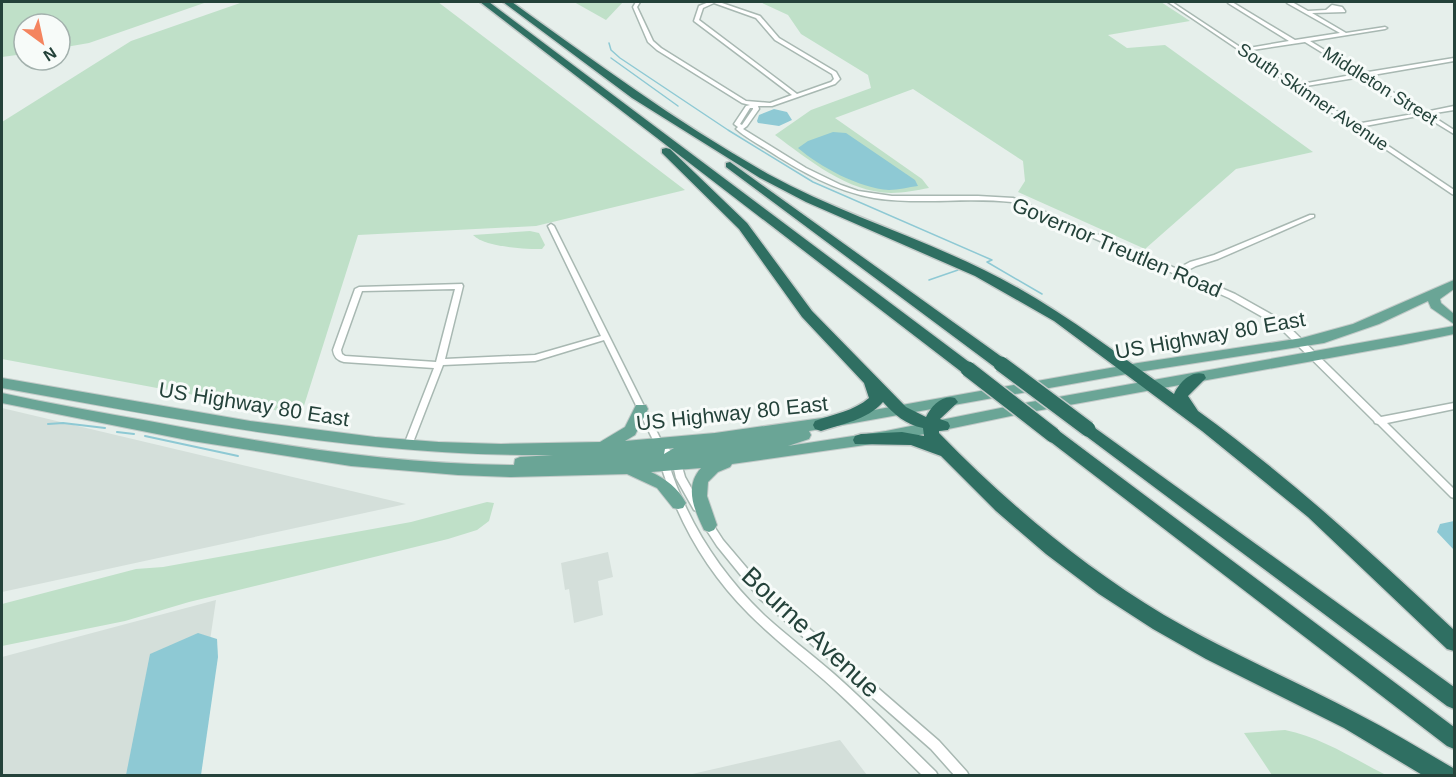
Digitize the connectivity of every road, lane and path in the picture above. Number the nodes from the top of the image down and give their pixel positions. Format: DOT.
graph roads {
  1 [pos="484,2"];
  2 [pos="507,2"];
  3 [pos="638,2"];
  4 [pos="714,2"];
  5 [pos="1170,2"];
  6 [pos="1230,2"];
  7 [pos="1289,2"];
  8 [pos="1328,10"];
  9 [pos="1307,12"];
  10 [pos="1385,28"];
  11 [pos="1345,34"];
  12 [pos="1305,40"];
  13 [pos="1294,42"];
  14 [pos="1243,50"];
  15 [pos="1455,59"];
  16 [pos="1361,75"];
  17 [pos="1296,87"];
  18 [pos="628,90"];
  19 [pos="795,95"];
  20 [pos="753,105"];
  21 [pos="1455,108"];
  22 [pos="627,110"];
  23 [pos="1425,114"];
  24 [pos="741,123"];
  25 [pos="1356,126"];
  26 [pos="1455,132"];
  27 [pos="1455,193"];
  28 [pos="1312,216"];
  29 [pos="551,226"];
  30 [pos="1178,272"];
  31 [pos="459,286"];
  32 [pos="1451,286"];
  33 [pos="1455,320"];
  34 [pos="1455,330"];
  35 [pos="606,337"];
  36 [pos="1297,342"];
  37 [pos="1313,356"];
  38 [pos="439,363"];
  39 [pos="1128,370"];
  40 [pos="1199,378"];
  41 [pos="870,380"];
  42 [pos="2,383"];
  43 [pos="1152,386"];
  44 [pos="2,398"];
  45 [pos="950,402"];
  46 [pos="1455,406"];
  47 [pos="641,409"];
  48 [pos="902,411"];
  49 [pos="861,419"];
  50 [pos="1378,421"];
  51 [pos="820,425"];
  52 [pos="934,426"];
  53 [pos="1208,427"];
  54 [pos="861,440"];
  55 [pos="659,444"];
  56 [pos="408,445"];
  57 [pos="598,448"];
  58 [pos="738,459"];
  59 [pos="954,460"];
  60 [pos="670,462"];
  61 [pos="624,468"];
  62 [pos="454,469"];
  63 [pos="1455,495"];
  64 [pos="678,503"];
  65 [pos="709,525"];
  66 [pos="1455,642"];
  67 [pos="1455,699"];
  68 [pos="1455,739"];
  69 [pos="933,776"];
  70 [pos="963,776"];
  71 [pos="1445,776"];
  1 -- 22 [label="highway"];
  2 -- 18 [label="highway"];
  3 -- 20 [label="street"];
  4 -- 19 [label="street"];
  4 -- 19 [label="street"];
  5 -- 14 [label="street, South Skinner Avenue"];
  6 -- 13 [label="street"];
  7 -- 9 [label="street"];
  8 -- 9 [label="street"];
  9 -- 11 [label="street"];
  10 -- 11 [label="street"];
  11 -- 12 [label="street"];
  12 -- 13 [label="street"];
  12 -- 16 [label="street, Middleton Street"];
  13 -- 14 [label="street"];
  14 -- 17 [label="street, South Skinner Avenue"];
  15 -- 16 [label="street"];
  16 -- 17 [label="street"];
  16 -- 23 [label="street, Middleton Street"];
  17 -- 25 [label="street, South Skinner Avenue"];
  18 -- 39 [label="highway"];
  18 -- 67 [label="highway, bridge"];
  19 -- 20 [label="street"];
  20 -- 24 [label="street"];
  20 -- 24 [label="street"];
  21 -- 23 [label="street"];
  22 -- 41 [label="highway"];
  22 -- 68 [label="highway, bridge"];
  23 -- 25 [label="street"];
  23 -- 26 [label="street, Middleton Street"];
  24 -- 30 [label="street, Governor Treutlen Road"];
  25 -- 27 [label="street, South Skinner Avenue"];
  28 -- 30 [label="street"];
  29 -- 35 [label="street"];
  30 -- 36 [label="street, Governor Treutlen Road"];
  31 -- 38 [label="street"];
  31 -- 38 [label="street"];
  32 -- 33 [label="main road"];
  32 -- 36 [label="main road, US Highway 80 East"];
  34 -- 37 [label="main road, US Highway 80 East"];
  35 -- 38 [label="street"];
  35 -- 47 [label="street"];
  36 -- 37 [label="street, Governor Treutlen Road"];
  36 -- 39 [label="main road, US Highway 80 East"];
  37 -- 40 [label="main road, US Highway 80 East"];
  37 -- 50 [label="street, Governor Treutlen Road"];
  38 -- 56 [label="street"];
  39 -- 43 [label="highway"];
  39 -- 45 [label="main road, US Highway 80 East"];
  40 -- 43 [label="main road, US Highway 80 East"];
  40 -- 53 [label="highway"];
  41 -- 48 [label="highway"];
  41 -- 51 [label="highway"];
  42 -- 56 [label="main road, US Highway 80 East"];
  43 -- 52 [label="main road, US Highway 80 East"];
  43 -- 53 [label="highway"];
  44 -- 62 [label="main road, US Highway 80 East"];
  45 -- 48 [label="main road, US Highway 80 East"];
  45 -- 52 [label="highway"];
  46 -- 50 [label="street"];
  47 -- 55 [label="street"];
  47 -- 57 [label="main road"];
  48 -- 49 [label="main road, US Highway 80 East"];
  48 -- 52 [label="highway"];
  49 -- 51 [label="main road, US Highway 80 East"];
  49 -- 60 [label="main road"];
  50 -- 63 [label="street, Governor Treutlen Road"];
  51 -- 55 [label="main road, US Highway 80 East"];
  52 -- 54 [label="main road, US Highway 80 East"];
  52 -- 59 [label="highway"];
  53 -- 66 [label="highway"];
  54 -- 58 [label="main road, US Highway 80 East"];
  54 -- 59 [label="highway"];
  55 -- 57 [label="main road, US Highway 80 East"];
  55 -- 60 [label="street"];
  55 -- 62 [label="main road"];
  56 -- 57 [label="main road, US Highway 80 East"];
  58 -- 60 [label="main road, US Highway 80 East"];
  58 -- 65 [label="main road"];
  59 -- 71 [label="highway"];
  60 -- 61 [label="main road, US Highway 80 East"];
  60 -- 64 [label="street, Bourne Avenue"];
  60 -- 65 [label="street, Bourne Avenue"];
  61 -- 62 [label="main road, US Highway 80 East"];
  61 -- 64 [label="main road"];
  64 -- 69 [label="street, Bourne Avenue"];
  65 -- 70 [label="street, Bourne Avenue"];
}
